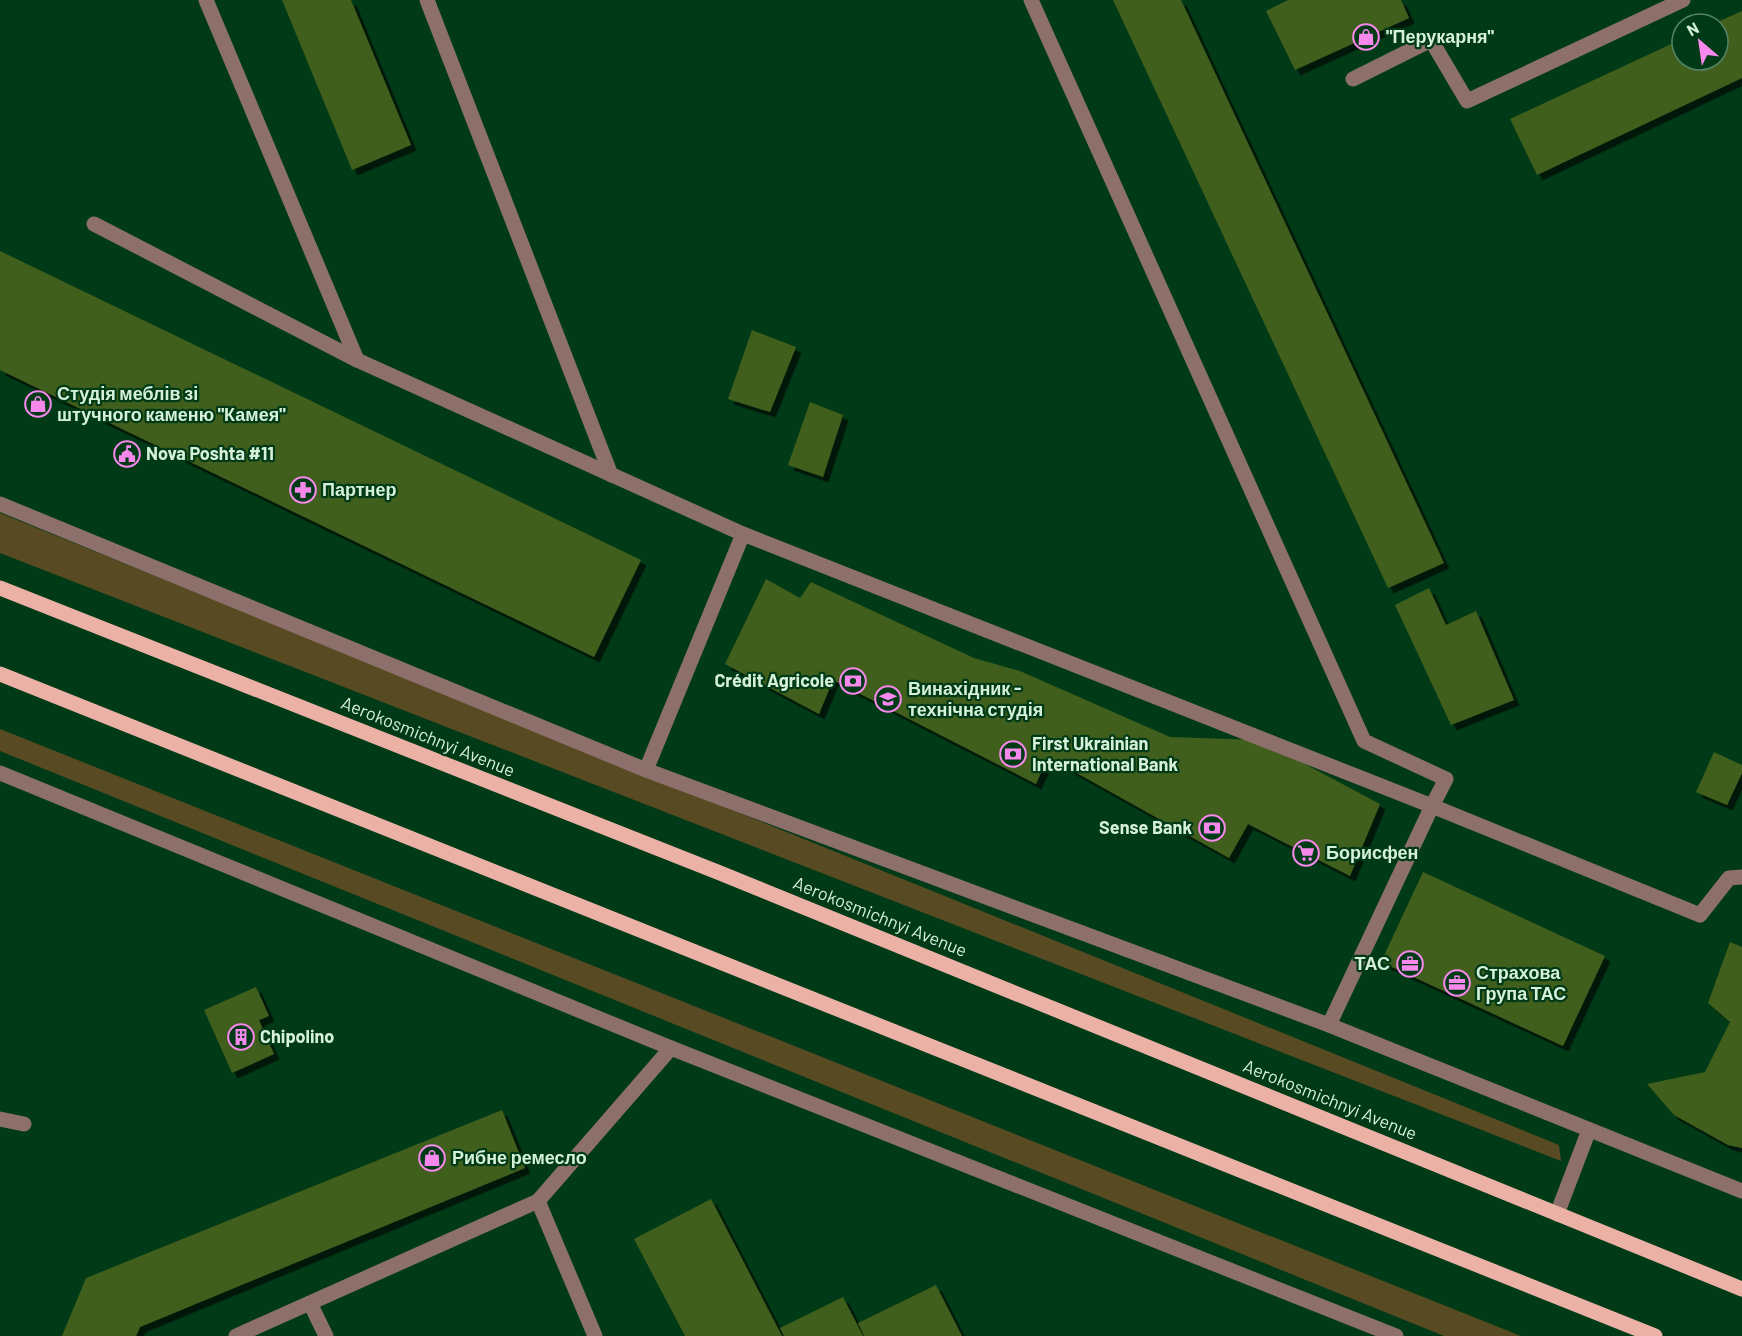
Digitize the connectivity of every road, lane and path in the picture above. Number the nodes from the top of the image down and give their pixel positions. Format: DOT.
graph roads {
  1 [pos="206,0"];
  2 [pos="427,0"];
  3 [pos="1031,0"];
  4 [pos="1683,0"];
  5 [pos="1353,79"];
  6 [pos="94,224"];
  7 [pos="357,360"];
  8 [pos="611,475"];
  9 [pos="0,504"];
  10 [pos="742,534"];
  11 [pos="0,588"];
  12 [pos="0,674"];
  13 [pos="646,770"];
  14 [pos="0,773"];
  15 [pos="1432,806"];
  16 [pos="1742,877"];
  17 [pos="1329,1025"];
  18 [pos="671,1048"];
  19 [pos="0,1119"];
  20 [pos="24,1124"];
  21 [pos="1589,1130"];
  22 [pos="1742,1191"];
  23 [pos="538,1201"];
  24 [pos="1557,1214"];
  25 [pos="1742,1288"];
  26 [pos="310,1303"];
  27 [pos="236,1336"];
  28 [pos="326,1336"];
  29 [pos="595,1336"];
  30 [pos="1396,1336"];
  31 [pos="1655,1336"];
  1 -- 7 [label="street"];
  2 -- 8 [label="street"];
  3 -- 15 [label="street"];
  4 -- 5 [label="street"];
  6 -- 7 [label="street"];
  7 -- 8 [label="street"];
  8 -- 10 [label="street"];
  9 -- 13 [label="street"];
  10 -- 13 [label="street"];
  10 -- 15 [label="street"];
  11 -- 24 [label="main road, Aerokosmichnyi Avenue"];
  12 -- 31 [label="main road"];
  13 -- 17 [label="street"];
  14 -- 18 [label="street"];
  15 -- 16 [label="street"];
  15 -- 17 [label="street"];
  17 -- 21 [label="street"];
  18 -- 23 [label="street"];
  18 -- 30 [label="street"];
  19 -- 20 [label="street"];
  21 -- 22 [label="street"];
  21 -- 24 [label="street"];
  23 -- 26 [label="street"];
  23 -- 29 [label="street"];
  24 -- 25 [label="main road, Aerokosmichnyi Avenue"];
  26 -- 27 [label="street"];
  26 -- 28 [label="street"];
}
